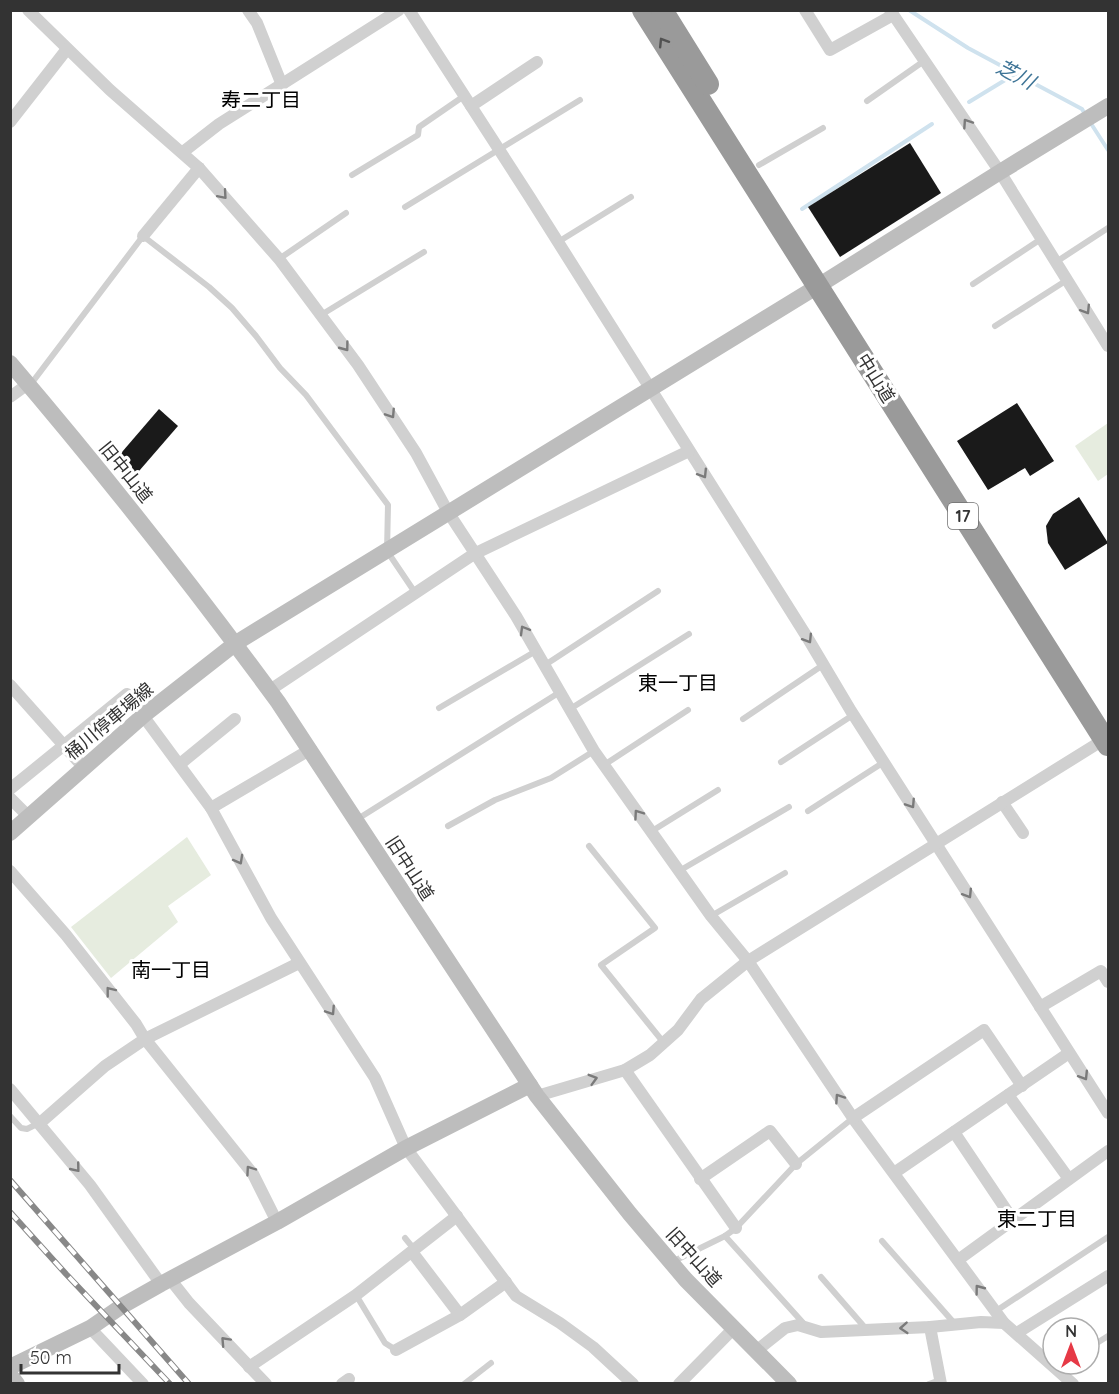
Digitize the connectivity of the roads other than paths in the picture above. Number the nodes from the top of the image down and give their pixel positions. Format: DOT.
graph roads {
  1 [pos="248,10"];
  2 [pos="399,10"];
  3 [pos="409,10"];
  4 [pos="643,10"];
  5 [pos="662,10"];
  6 [pos="805,10"];
  7 [pos="35,13"];
  8 [pos="891,13"];
  9 [pos="67,49"];
  10 [pos="924,61"];
  11 [pos="537,62"];
  12 [pos="282,85"];
  13 [pos="580,100"];
  14 [pos="467,101"];
  15 [pos="867,101"];
  16 [pos="1102,110"];
  17 [pos="10,122"];
  18 [pos="823,128"];
  19 [pos="498,149"];
  20 [pos="183,152"];
  21 [pos="759,165"];
  22 [pos="199,168"];
  23 [pos="1000,172"];
  24 [pos="352,175"];
  25 [pos="631,197"];
  26 [pos="405,207"];
  27 [pos="346,213"];
  28 [pos="1108,228"];
  29 [pos="143,236"];
  30 [pos="1041,239"];
  31 [pos="558,242"];
  32 [pos="424,252"];
  33 [pos="279,259"];
  34 [pos="1056,262"];
  35 [pos="1067,280"];
  36 [pos="825,282"];
  37 [pos="973,284"];
  38 [pos="321,315"];
  39 [pos="995,326"];
  40 [pos="1108,346"];
  41 [pos="10,363"];
  42 [pos="29,385"];
  43 [pos="650,389"];
  44 [pos="10,397"];
  45 [pos="689,451"];
  46 [pos="448,512"];
  47 [pos="387,551"];
  48 [pos="474,554"];
  49 [pos="658,591"];
  50 [pos="416,595"];
  51 [pos="689,634"];
  52 [pos="236,643"];
  53 [pos="536,651"];
  54 [pos="824,665"];
  55 [pos="544,666"];
  56 [pos="10,685"];
  57 [pos="270,690"];
  58 [pos="560,692"];
  59 [pos="439,708"];
  60 [pos="569,709"];
  61 [pos="688,710"];
  62 [pos="854,714"];
  63 [pos="144,715"];
  64 [pos="235,718"];
  65 [pos="743,719"];
  66 [pos="1107,735"];
  67 [pos="64,745"];
  68 [pos="311,749"];
  69 [pos="594,751"];
  70 [pos="781,762"];
  71 [pos="884,762"];
  72 [pos="180,764"];
  73 [pos="604,765"];
  74 [pos="84,768"];
  75 [pos="10,789"];
  76 [pos="717,790"];
  77 [pos="10,798"];
  78 [pos="1002,802"];
  79 [pos="789,807"];
  80 [pos="211,808"];
  81 [pos="808,811"];
  82 [pos="29,817"];
  83 [pos="356,821"];
  84 [pos="448,826"];
  85 [pos="651,832"];
  86 [pos="10,833"];
  87 [pos="1023,833"];
  88 [pos="937,844"];
  89 [pos="590,846"];
  90 [pos="10,871"];
  91 [pos="679,871"];
  92 [pos="785,873"];
  93 [pos="711,916"];
  94 [pos="748,962"];
  95 [pos="299,963"];
  96 [pos="1108,982"];
  97 [pos="1040,1007"];
  98 [pos="145,1039"];
  99 [pos="664,1043"];
  100 [pos="1069,1053"];
  101 [pos="625,1070"];
  102 [pos="1022,1086"];
  103 [pos="10,1089"];
  104 [pos="533,1090"];
  105 [pos="1008,1095"];
  106 [pos="1108,1113"];
  107 [pos="10,1116"];
  108 [pos="853,1118"];
  109 [pos="40,1123"];
  110 [pos="954,1132"];
  111 [pos="406,1148"];
  112 [pos="1108,1150"];
  113 [pos="796,1164"];
  114 [pos="894,1173"];
  115 [pos="700,1179"];
  116 [pos="1069,1179"];
  117 [pos="457,1216"];
  118 [pos="1012,1221"];
  119 [pos="277,1222"];
  120 [pos="736,1228"];
  121 [pos="725,1236"];
  122 [pos="1108,1237"];
  123 [pos="405,1238"];
  124 [pos="882,1241"];
  125 [pos="413,1251"];
  126 [pos="958,1260"];
  127 [pos="672,1262"];
  128 [pos="1108,1276"];
  129 [pos="821,1277"];
  130 [pos="166,1282"];
  131 [pos="506,1282"];
  132 [pos="356,1295"];
  133 [pos="996,1311"];
  134 [pos="460,1315"];
  135 [pos="1004,1323"];
  136 [pos="955,1324"];
  137 [pos="930,1327"];
  138 [pos="90,1328"];
  139 [pos="734,1328"];
  140 [pos="808,1328"];
  141 [pos="867,1331"];
  142 [pos="1017,1333"];
  143 [pos="396,1350"];
  144 [pos="756,1351"];
  145 [pos="1041,1351"];
  146 [pos="491,1363"];
  147 [pos="10,1367"];
  148 [pos="249,1367"];
  149 [pos="10,1375"];
  150 [pos="936,1382"];
  151 [pos="17,1383"];
  152 [pos="143,1383"];
  153 [pos="266,1383"];
  154 [pos="464,1383"];
  155 [pos="630,1383"];
  156 [pos="679,1383"];
  157 [pos="789,1383"];
  1 -- 12 [label="street"];
  2 -- 12 [label="street"];
  3 -- 14 [label="street"];
  36 -- 4 [label="highway, 中山道 / 17, one-way"];
  5 -- 21 [label="highway, 中山道 / 17"];
  6 -- 8 [label="street"];
  7 -- 9 [label="street"];
  8 -- 10 [label="street"];
  9 -- 17 [label="street"];
  9 -- 20 [label="street"];
  10 -- 15 [label="lane"];
  23 -- 10 [label="street, one-way"];
  11 -- 14 [label="street"];
  12 -- 20 [label="street"];
  13 -- 19 [label="lane"];
  14 -- 19 [label="street"];
  14 -- 24 [label="lane"];
  16 -- 23 [label="street, 桶川停車場線"];
  18 -- 21 [label="lane"];
  19 -- 26 [label="lane"];
  19 -- 31 [label="street"];
  20 -- 22 [label="street"];
  21 -- 36 [label="highway, 中山道 / 17"];
  22 -- 29 [label="street"];
  22 -- 33 [label="street, one-way"];
  23 -- 30 [label="street"];
  23 -- 36 [label="street, 桶川停車場線"];
  25 -- 31 [label="lane"];
  27 -- 33 [label="lane"];
  28 -- 34 [label="lane"];
  29 -- 42 [label="lane"];
  29 -- 47 [label="lane"];
  30 -- 34 [label="street"];
  30 -- 37 [label="lane"];
  31 -- 43 [label="street"];
  32 -- 38 [label="lane"];
  33 -- 38 [label="street"];
  34 -- 35 [label="street"];
  35 -- 39 [label="lane"];
  35 -- 40 [label="street, one-way"];
  36 -- 43 [label="street, 桶川停車場線"];
  36 -- 66 [label="highway, 中山道 / 17"];
  38 -- 46 [label="street, one-way"];
  41 -- 42 [label="street, 旧中山道"];
  42 -- 44 [label="street"];
  42 -- 52 [label="street, 旧中山道"];
  43 -- 45 [label="street"];
  43 -- 46 [label="street, 桶川停車場線"];
  45 -- 48 [label="street"];
  45 -- 54 [label="street, one-way"];
  46 -- 47 [label="street, 桶川停車場線"];
  46 -- 48 [label="street"];
  47 -- 50 [label="lane"];
  47 -- 52 [label="street, 桶川停車場線"];
  48 -- 50 [label="street"];
  53 -- 48 [label="street, one-way"];
  49 -- 55 [label="lane"];
  50 -- 57 [label="street"];
  51 -- 60 [label="lane"];
  52 -- 57 [label="street, 旧中山道"];
  52 -- 63 [label="street, 桶川停車場線"];
  53 -- 55 [label="street"];
  53 -- 59 [label="lane"];
  54 -- 62 [label="street"];
  54 -- 65 [label="lane"];
  55 -- 58 [label="street"];
  56 -- 67 [label="street"];
  57 -- 68 [label="street, 旧中山道"];
  58 -- 60 [label="street"];
  58 -- 83 [label="lane"];
  60 -- 69 [label="street"];
  61 -- 73 [label="lane"];
  62 -- 70 [label="lane"];
  62 -- 71 [label="street"];
  63 -- 67 [label="street"];
  63 -- 72 [label="street"];
  63 -- 74 [label="street, 桶川停車場線"];
  64 -- 72 [label="street"];
  66 -- 78 [label="street"];
  67 -- 74 [label="street"];
  67 -- 75 [label="street"];
  68 -- 80 [label="street"];
  68 -- 83 [label="street, 旧中山道"];
  69 -- 73 [label="street"];
  69 -- 84 [label="lane"];
  71 -- 81 [label="lane"];
  71 -- 88 [label="street, one-way"];
  72 -- 80 [label="street"];
  85 -- 73 [label="street, one-way"];
  74 -- 82 [label="street, 桶川停車場線"];
  76 -- 85 [label="lane"];
  77 -- 82 [label="street"];
  78 -- 87 [label="street"];
  78 -- 88 [label="street"];
  79 -- 91 [label="lane"];
  80 -- 95 [label="street, one-way"];
  82 -- 86 [label="street, 桶川停車場線"];
  83 -- 104 [label="street, 旧中山道"];
  85 -- 91 [label="street"];
  88 -- 94 [label="street"];
  88 -- 97 [label="street, one-way"];
  89 -- 99 [label="lane"];
  98 -- 90 [label="street, one-way"];
  91 -- 93 [label="street"];
  92 -- 93 [label="lane"];
  93 -- 94 [label="street"];
  94 -- 99 [label="street"];
  108 -- 94 [label="street, one-way"];
  95 -- 98 [label="street"];
  95 -- 111 [label="street, one-way"];
  96 -- 97 [label="street"];
  97 -- 100 [label="street"];
  98 -- 109 [label="street"];
  119 -- 98 [label="street, one-way"];
  99 -- 101 [label="street"];
  100 -- 102 [label="street"];
  100 -- 106 [label="street, one-way"];
  104 -- 101 [label="street, one-way"];
  101 -- 115 [label="street"];
  102 -- 105 [label="street"];
  102 -- 108 [label="street"];
  103 -- 109 [label="street"];
  104 -- 111 [label="street"];
  104 -- 127 [label="street, 旧中山道"];
  105 -- 110 [label="street"];
  105 -- 116 [label="street"];
  107 -- 109 [label="lane"];
  108 -- 113 [label="lane"];
  108 -- 114 [label="street"];
  109 -- 130 [label="street, one-way"];
  110 -- 114 [label="street"];
  110 -- 118 [label="street"];
  111 -- 117 [label="street"];
  111 -- 119 [label="street"];
  112 -- 116 [label="street"];
  113 -- 115 [label="street"];
  113 -- 120 [label="lane"];
  114 -- 126 [label="street"];
  115 -- 120 [label="street"];
  116 -- 118 [label="street"];
  117 -- 125 [label="street"];
  117 -- 131 [label="street"];
  118 -- 126 [label="street"];
  119 -- 130 [label="street"];
  120 -- 121 [label="lane"];
  121 -- 127 [label="lane"];
  121 -- 140 [label="lane"];
  122 -- 133 [label="lane"];
  123 -- 125 [label="lane"];
  124 -- 136 [label="lane"];
  125 -- 132 [label="street"];
  125 -- 134 [label="street"];
  133 -- 126 [label="street, one-way"];
  127 -- 139 [label="street, 旧中山道"];
  128 -- 142 [label="street"];
  129 -- 141 [label="lane"];
  130 -- 138 [label="street"];
  148 -- 130 [label="street, one-way"];
  131 -- 134 [label="street"];
  131 -- 155 [label="street"];
  132 -- 143 [label="lane"];
  132 -- 148 [label="street"];
  133 -- 135 [label="street"];
  134 -- 143 [label="street"];
  135 -- 136 [label="street"];
  135 -- 142 [label="street"];
  136 -- 137 [label="street"];
  137 -- 141 [label="street, one-way"];
  137 -- 150 [label="street"];
  138 -- 147 [label="street"];
  138 -- 152 [label="street"];
  139 -- 144 [label="street, 旧中山道"];
  139 -- 156 [label="street"];
  140 -- 141 [label="street"];
  140 -- 144 [label="street"];
  142 -- 145 [label="street"];
  144 -- 157 [label="street, 旧中山道"];
  146 -- 154 [label="lane"];
  148 -- 153 [label="street"];
  149 -- 151 [label="street"];
}
